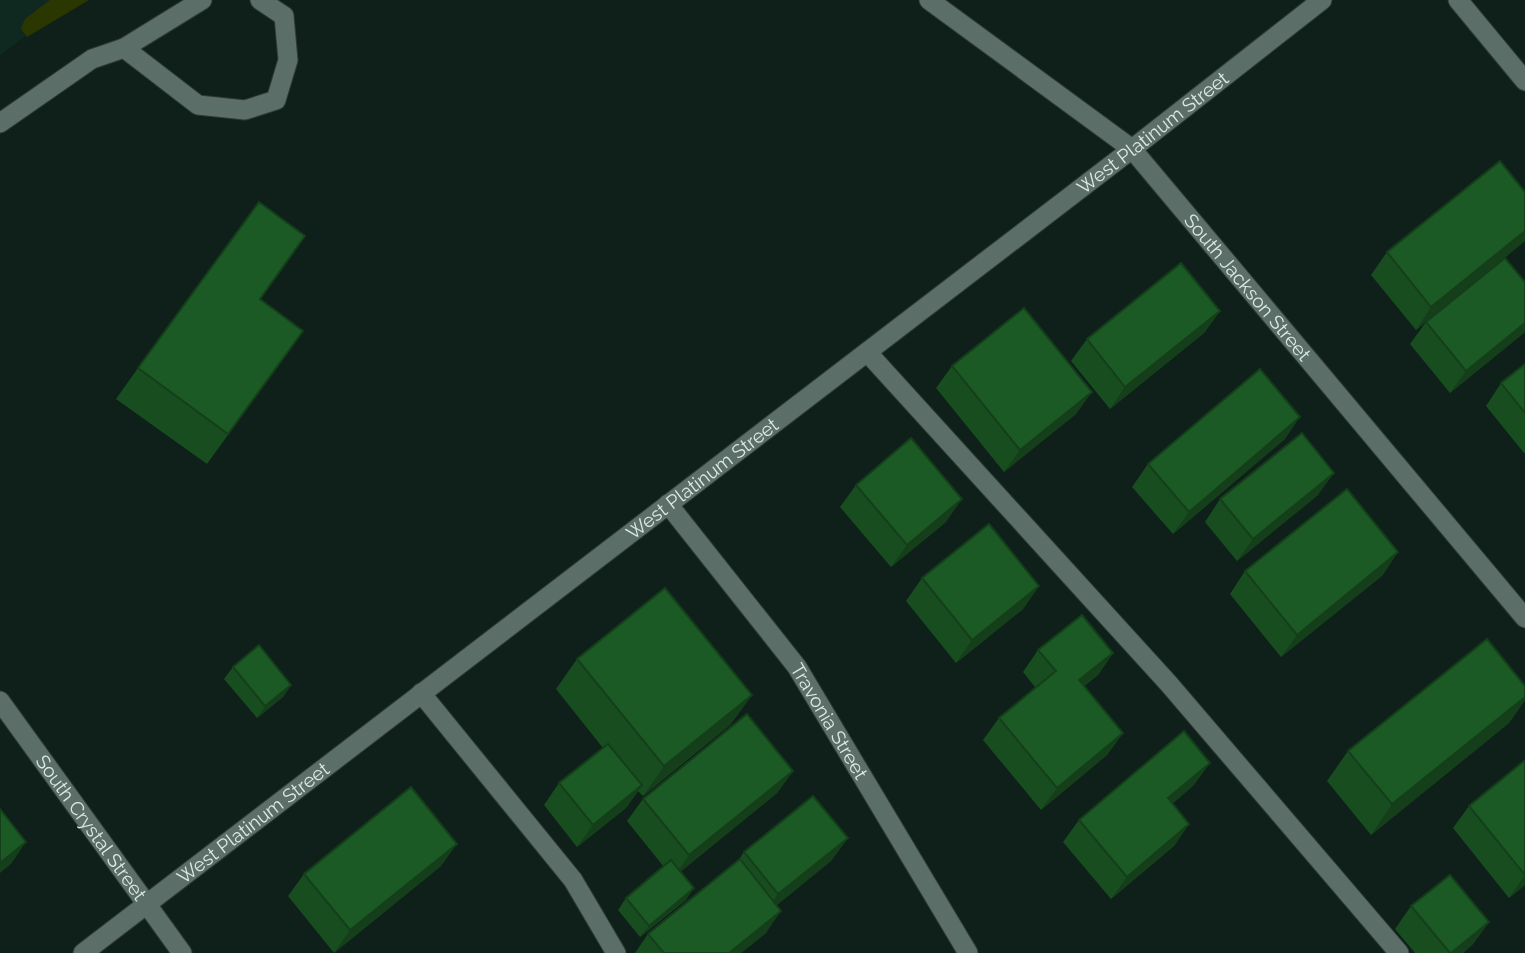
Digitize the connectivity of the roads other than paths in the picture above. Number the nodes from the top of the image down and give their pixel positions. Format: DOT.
graph roads {
  1 [pos="202,0"];
  2 [pos="260,0"];
  3 [pos="929,0"];
  4 [pos="1322,0"];
  5 [pos="1458,0"];
  6 [pos="124,48"];
  7 [pos="1525,80"];
  8 [pos="0,123"];
  9 [pos="1132,149"];
  10 [pos="867,352"];
  11 [pos="668,504"];
  12 [pos="1525,618"];
  13 [pos="421,693"];
  14 [pos="0,701"];
  15 [pos="147,905"];
  16 [pos="83,953"];
  17 [pos="182,953"];
  18 [pos="616,953"];
  19 [pos="968,953"];
  20 [pos="1399,953"];
  1 -- 6 [label="street"];
  2 -- 6 [label="street"];
  3 -- 9 [label="street, South Jackson Street"];
  4 -- 9 [label="street, West Platinum Street"];
  5 -- 7 [label="street"];
  6 -- 8 [label="street"];
  9 -- 10 [label="street, West Platinum Street"];
  9 -- 12 [label="street, South Jackson Street"];
  10 -- 11 [label="street, West Platinum Street"];
  10 -- 20 [label="street"];
  11 -- 13 [label="street, West Platinum Street"];
  11 -- 19 [label="street, Travonia Street"];
  13 -- 15 [label="street, West Platinum Street"];
  13 -- 18 [label="street"];
  14 -- 15 [label="street, South Crystal Street"];
  15 -- 16 [label="street, West Platinum Street"];
  15 -- 17 [label="street, South Crystal Street"];
}
